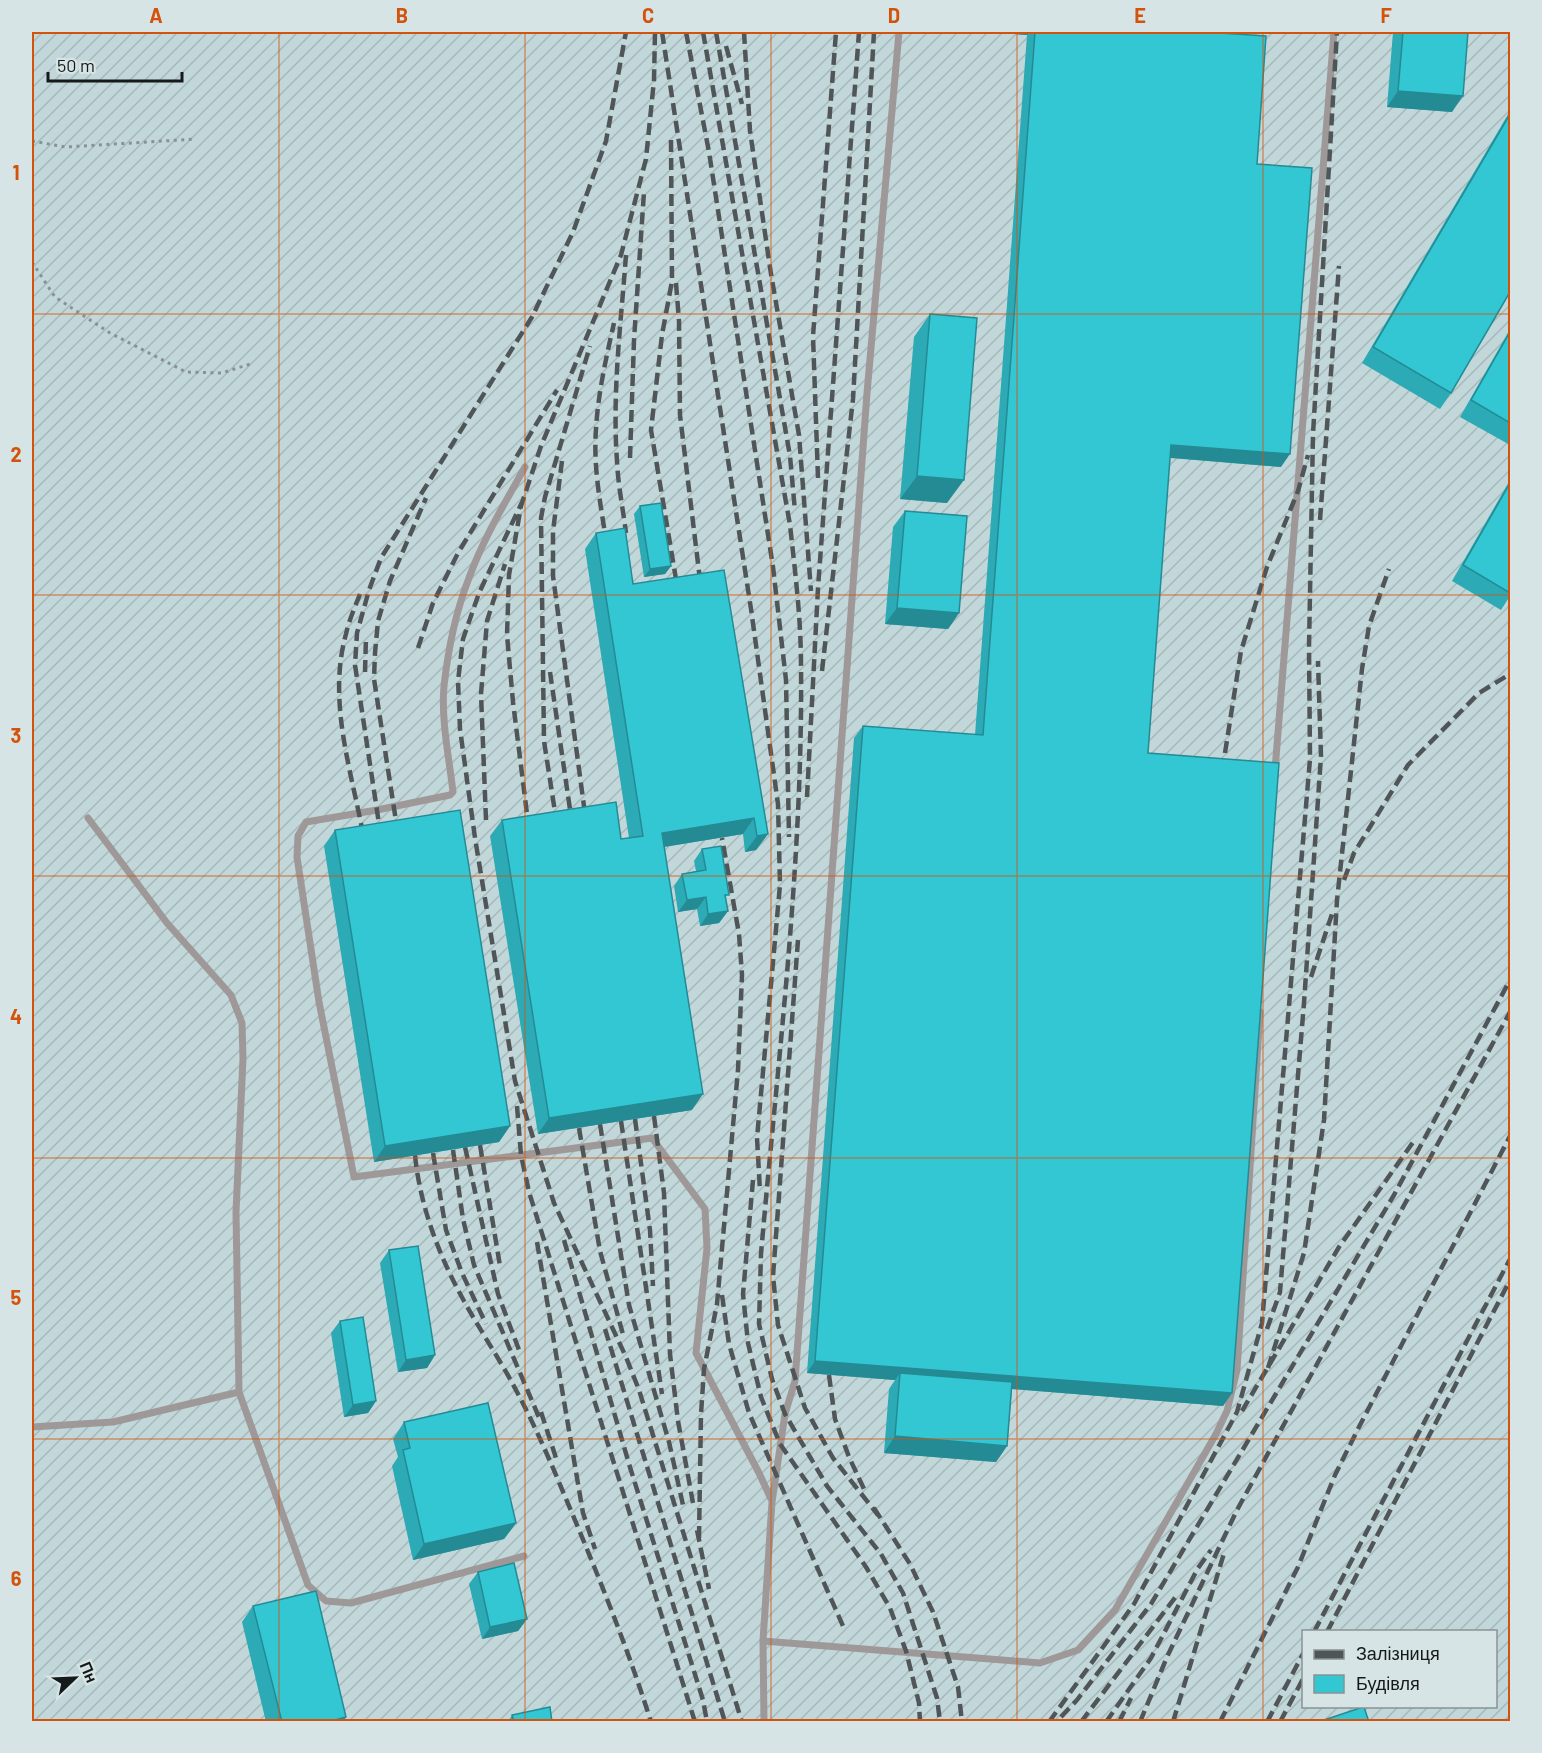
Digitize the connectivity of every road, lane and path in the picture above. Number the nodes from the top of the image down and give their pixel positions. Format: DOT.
graph roads {
  1 [pos="899,32"];
  2 [pos="1334,32"];
  3 [pos="196,139"];
  4 [pos="32,141"];
  5 [pos="32,262"];
  6 [pos="250,364"];
  7 [pos="525,467"];
  8 [pos="1275,781"];
  9 [pos="88,818"];
  10 [pos="1261,1005"];
  11 [pos="239,1392"];
  12 [pos="32,1427"];
  13 [pos="772,1502"];
  14 [pos="524,1556"];
  15 [pos="763,1641"];
  16 [pos="764,1722"];
  1 -- 13 [label="lane"];
  2 -- 8 [label="lane"];
  3 -- 4 [label="path"];
  5 -- 6 [label="path"];
  7 -- 13 [label="lane"];
  9 -- 11 [label="lane"];
  10 -- 15 [label="lane"];
  11 -- 12 [label="lane"];
  11 -- 14 [label="lane"];
  13 -- 15 [label="lane"];
  15 -- 16 [label="lane"];
}
